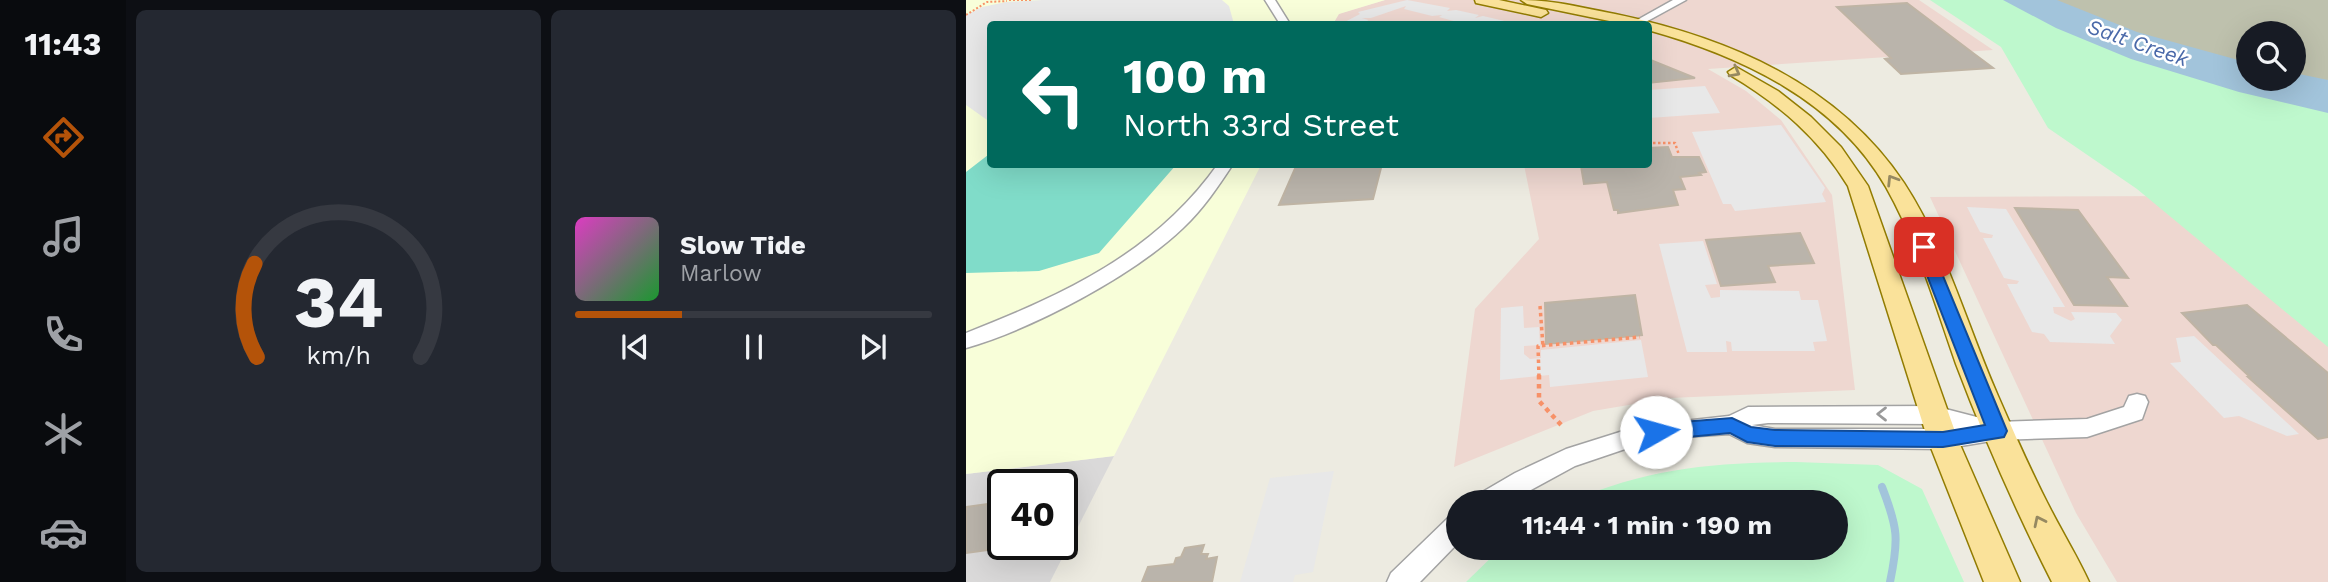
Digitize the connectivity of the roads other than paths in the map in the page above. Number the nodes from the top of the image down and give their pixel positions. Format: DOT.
graph roads {
  1 [pos="1270,0"];
  2 [pos="1481,0"];
  3 [pos="1527,0"];
  4 [pos="1681,0"];
  5 [pos="1283,21"];
  6 [pos="1579,21"];
  7 [pos="1616,21"];
  8 [pos="1651,21"];
  9 [pos="1652,29"];
  10 [pos="1652,32"];
  11 [pos="1223,168"];
  12 [pos="966,341"];
  13 [pos="2137,402"];
  14 [pos="1939,427"];
  15 [pos="1997,431"];
  16 [pos="1508,490"];
  17 [pos="1446,537"];
  18 [pos="1401,582"];
  19 [pos="2001,582"];
  20 [pos="2071,582"];
  1 -- 5 [label="street"];
  2 -- 6 [label="main road"];
  3 -- 7 [label="main road"];
  4 -- 8 [label="street"];
  15 -- 9 [label="main road, one-way"];
  10 -- 14 [label="main road, one-way"];
  11 -- 12 [label="street"];
  13 -- 15 [label="street"];
  14 -- 15 [label="street"];
  14 -- 16 [label="street"];
  14 -- 19 [label="main road"];
  20 -- 15 [label="main road, one-way"];
  17 -- 18 [label="street"];
}
